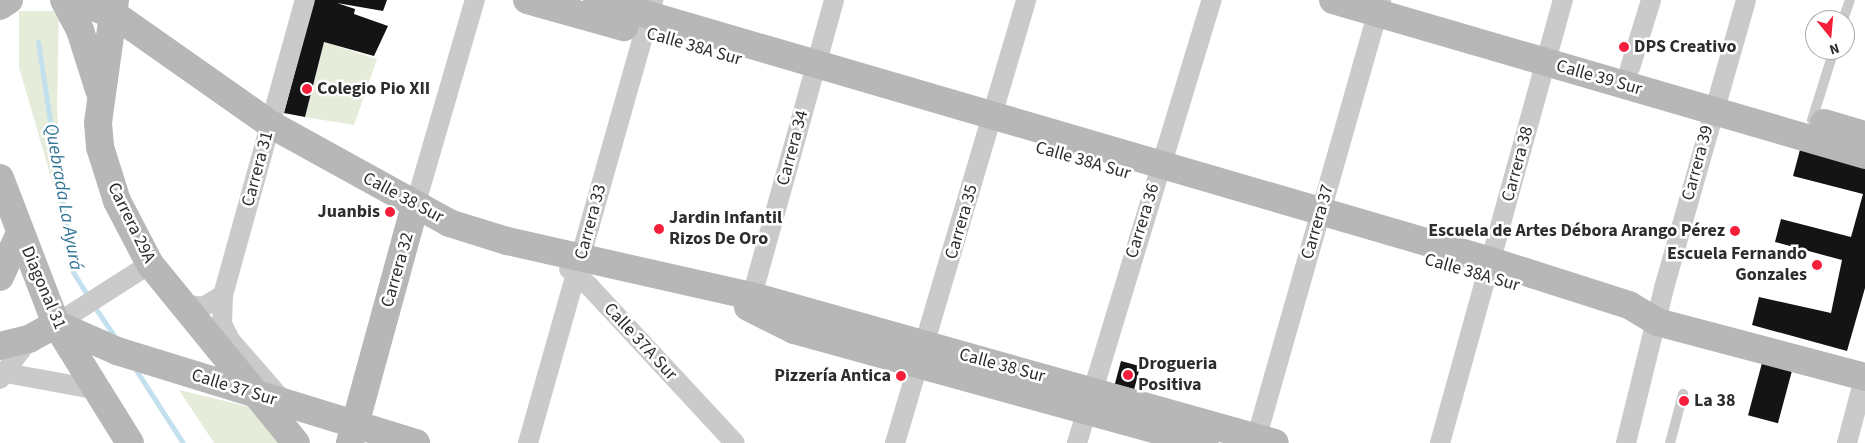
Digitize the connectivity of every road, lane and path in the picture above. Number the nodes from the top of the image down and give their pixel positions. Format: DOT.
graph roads {
  1 [pos="9,0"];
  2 [pos="305,0"];
  3 [pos="475,0"];
  4 [pos="527,0"];
  5 [pos="597,0"];
  6 [pos="834,0"];
  7 [pos="1026,0"];
  8 [pos="1212,0"];
  9 [pos="1333,0"];
  10 [pos="1563,0"];
  11 [pos="1651,0"];
  12 [pos="1746,0"];
  13 [pos="96,3"];
  14 [pos="1383,4"];
  15 [pos="0,6"];
  16 [pos="649,16"];
  17 [pos="1548,54"];
  18 [pos="1831,60"];
  19 [pos="1630,68"];
  20 [pos="813,73"];
  21 [pos="100,96"];
  22 [pos="1715,102"];
  23 [pos="1812,120"];
  24 [pos="270,124"];
  25 [pos="990,126"];
  26 [pos="1865,135"];
  27 [pos="1865,155"];
  28 [pos="1157,173"];
  29 [pos="2,193"];
  30 [pos="415,206"];
  31 [pos="1319,219"];
  32 [pos="20,233"];
  33 [pos="580,266"];
  34 [pos="1489,269"];
  35 [pos="144,270"];
  36 [pos="0,277"];
  37 [pos="223,295"];
  38 [pos="740,295"];
  39 [pos="182,304"];
  40 [pos="1648,318"];
  41 [pos="56,324"];
  42 [pos="29,339"];
  43 [pos="0,346"];
  44 [pos="922,356"];
  45 [pos="3,376"];
  46 [pos="1865,376"];
  47 [pos="99,390"];
  48 [pos="1683,394"];
  49 [pos="259,395"];
  50 [pos="1089,401"];
  51 [pos="286,404"];
  52 [pos="352,434"];
  53 [pos="1262,441"];
  54 [pos="130,443"];
  55 [pos="296,443"];
  56 [pos="416,443"];
  57 [pos="528,443"];
  58 [pos="735,443"];
  59 [pos="895,443"];
  60 [pos="1077,443"];
  61 [pos="1205,443"];
  62 [pos="1440,443"];
  63 [pos="1626,443"];
  64 [pos="1670,443"];
  65 [pos="1847,443"];
  1 -- 15 [label="street"];
  2 -- 24 [label="street, Carrera 31"];
  3 -- 30 [label="street, Carrera 32"];
  4 -- 16 [label="street, Calle 38A Sur"];
  5 -- 16 [label="street, Calle 38A Sur"];
  6 -- 20 [label="street, Carrera 34"];
  7 -- 25 [label="street, Carrera 35"];
  8 -- 28 [label="street, Carrera 36"];
  9 -- 14 [label="street, Calle 39 Sur"];
  10 -- 17 [label="street, Carrera 38"];
  11 -- 19 [label="street"];
  12 -- 22 [label="street, Carrera 39"];
  13 -- 21 [label="street, Carrera 29A"];
  13 -- 21 [label="street"];
  13 -- 24 [label="street, Calle 38 Sur"];
  14 -- 17 [label="street, Calle 39 Sur"];
  14 -- 31 [label="street, Carrera 37"];
  16 -- 20 [label="street, Calle 38A Sur"];
  16 -- 33 [label="street, Carrera 33"];
  17 -- 19 [label="street, Calle 39 Sur"];
  17 -- 22 [label="street, Calle 39 Sur"];
  17 -- 34 [label="street, Carrera 38"];
  18 -- 23 [label="lane"];
  19 -- 22 [label="street, Calle 39 Sur"];
  20 -- 25 [label="street, Calle 38A Sur"];
  20 -- 38 [label="street, Carrera 34"];
  21 -- 35 [label="street, Carrera 29A"];
  22 -- 23 [label="street, Calle 39 Sur"];
  22 -- 27 [label="street, Calle 39 Sur"];
  22 -- 40 [label="street, Carrera 39"];
  23 -- 26 [label="street, Calle 39 Sur"];
  24 -- 30 [label="street, Calle 38 Sur"];
  24 -- 37 [label="street, Carrera 31"];
  25 -- 28 [label="street, Calle 38A Sur"];
  25 -- 44 [label="street, Carrera 35"];
  28 -- 31 [label="street, Calle 38A Sur"];
  28 -- 50 [label="street, Carrera 36"];
  29 -- 32 [label="street, Diagonal 31"];
  30 -- 33 [label="street, Calle 38 Sur"];
  30 -- 52 [label="street, Carrera 32"];
  31 -- 34 [label="street, Calle 38A Sur"];
  31 -- 53 [label="street, Carrera 37"];
  32 -- 36 [label="street"];
  32 -- 41 [label="street, Diagonal 31"];
  33 -- 38 [label="street, Calle 38 Sur"];
  33 -- 57 [label="street, Carrera 33"];
  33 -- 58 [label="street, Calle 37A Sur"];
  34 -- 40 [label="street, Calle 38A Sur"];
  34 -- 62 [label="street, Carrera 38"];
  35 -- 39 [label="street, Carrera 29A"];
  35 -- 41 [label="street"];
  37 -- 39 [label="street"];
  37 -- 51 [label="street, Carrera 31"];
  38 -- 44 [label="street, Calle 38 Sur"];
  39 -- 49 [label="street, Carrera 29A"];
  40 -- 46 [label="street, Calle 38A Sur"];
  40 -- 63 [label="street, Carrera 39"];
  41 -- 42 [label="street"];
  41 -- 47 [label="street, Diagonal 31"];
  41 -- 49 [label="street, Calle 37 Sur"];
  42 -- 43 [label="street"];
  42 -- 45 [label="street"];
  44 -- 50 [label="street, Calle 38 Sur"];
  44 -- 59 [label="street, Carrera 35"];
  45 -- 47 [label="street"];
  46 -- 65 [label="street"];
  47 -- 54 [label="street, Diagonal 31"];
  48 -- 64 [label="lane"];
  49 -- 51 [label="street, Calle 37 Sur"];
  49 -- 55 [label="street, Carrera 29A"];
  50 -- 53 [label="street, Calle 38 Sur"];
  50 -- 60 [label="street, Carrera 36"];
  50 -- 61 [label="street, Calle 38 Sur"];
  51 -- 52 [label="street, Calle 37 Sur"];
  52 -- 56 [label="street, Calle 37 Sur"];
}
